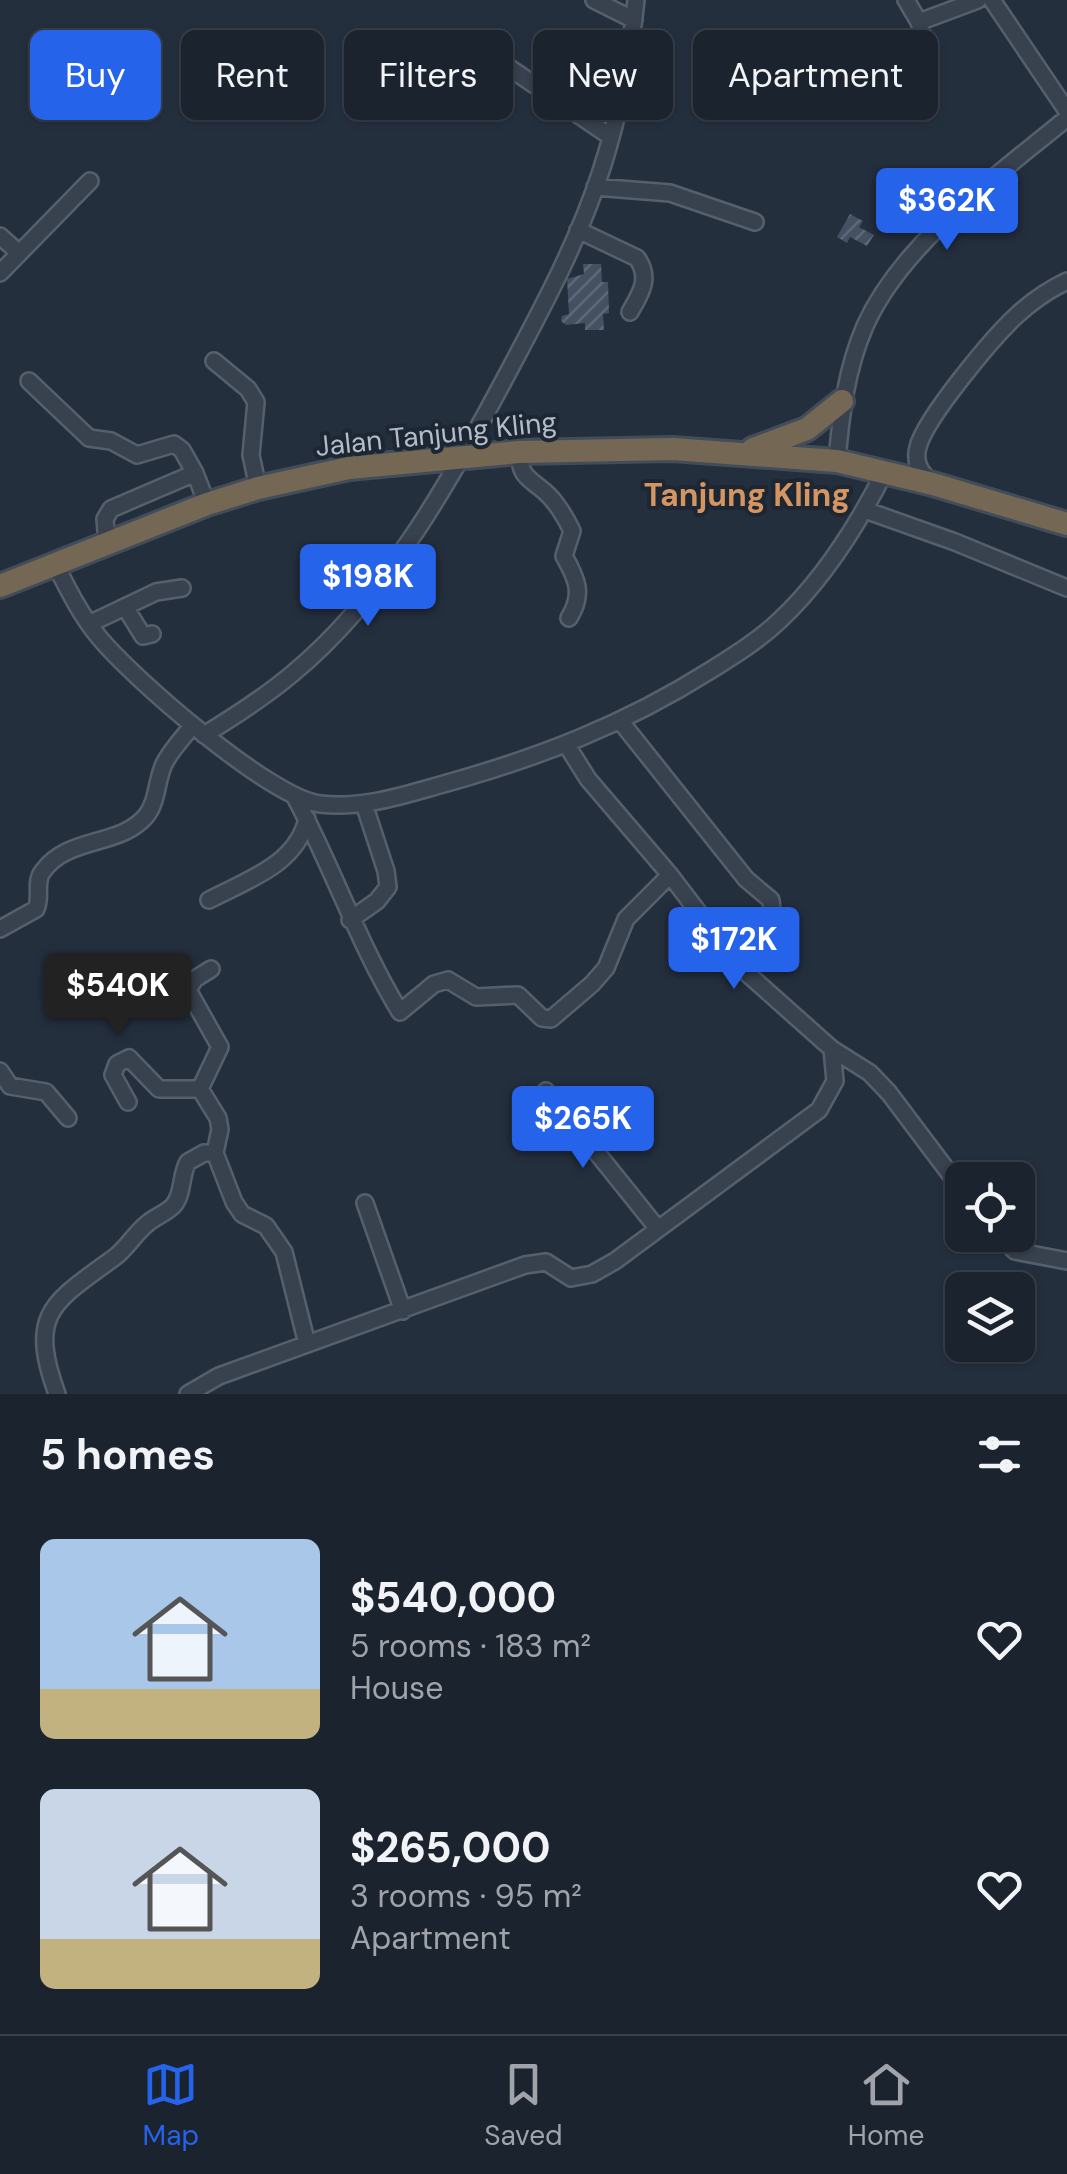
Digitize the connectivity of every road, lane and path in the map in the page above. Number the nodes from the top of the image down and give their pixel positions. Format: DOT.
graph roads {
  1 [pos="594,0"];
  2 [pos="636,0"];
  3 [pos="906,0"];
  4 [pos="978,0"];
  5 [pos="992,0"];
  6 [pos="634,20"];
  7 [pos="918,22"];
  8 [pos="920,30"];
  9 [pos="513,70"];
  10 [pos="1067,114"];
  11 [pos="611,136"];
  12 [pos="90,180"];
  13 [pos="595,187"];
  14 [pos="755,222"];
  15 [pos="578,230"];
  16 [pos="0,236"];
  17 [pos="18,252"];
  18 [pos="0,273"];
  19 [pos="1067,281"];
  20 [pos="630,312"];
  21 [pos="214,361"];
  22 [pos="28,382"];
  23 [pos="842,401"];
  24 [pos="519,452"];
  25 [pos="744,452"];
  26 [pos="464,456"];
  27 [pos="837,461"];
  28 [pos="195,472"];
  29 [pos="884,473"];
  30 [pos="933,484"];
  31 [pos="258,488"];
  32 [pos="207,504"];
  33 [pos="865,510"];
  34 [pos="1067,524"];
  35 [pos="107,543"];
  36 [pos="55,564"];
  37 [pos="3,579"];
  38 [pos="182,588"];
  39 [pos="1067,588"];
  40 [pos="126,606"];
  41 [pos="568,618"];
  42 [pos="89,624"];
  43 [pos="152,634"];
  44 [pos="621,722"];
  45 [pos="198,730"];
  46 [pos="566,744"];
  47 [pos="296,796"];
  48 [pos="364,804"];
  49 [pos="307,819"];
  50 [pos="670,875"];
  51 [pos="209,900"];
  52 [pos="350,920"];
  53 [pos="0,929"];
  54 [pos="211,968"];
  55 [pos="741,968"];
  56 [pos="832,1048"];
  57 [pos="0,1071"];
  58 [pos="200,1089"];
  59 [pos="546,1091"];
  60 [pos="128,1102"];
  61 [pos="68,1118"];
  62 [pos="215,1153"];
  63 [pos="945,1167"];
  64 [pos="365,1203"];
  65 [pos="658,1229"];
  66 [pos="1024,1252"];
  67 [pos="1067,1262"];
  68 [pos="403,1311"];
  69 [pos="307,1344"];
  70 [pos="56,1394"];
  71 [pos="188,1394"];
  1 -- 6 [label="street"];
  2 -- 6 [label="street"];
  3 -- 7 [label="street"];
  4 -- 7 [label="street"];
  5 -- 10 [label="street"];
  6 -- 11 [label="street"];
  7 -- 8 [label="street"];
  9 -- 11 [label="street"];
  10 -- 23 [label="street"];
  11 -- 13 [label="street"];
  12 -- 17 [label="street"];
  13 -- 14 [label="street"];
  13 -- 15 [label="street"];
  15 -- 20 [label="street"];
  15 -- 26 [label="street"];
  16 -- 17 [label="street"];
  17 -- 18 [label="street"];
  19 -- 30 [label="street"];
  21 -- 31 [label="street"];
  22 -- 28 [label="street"];
  23 -- 25 [label="highway"];
  23 -- 27 [label="street"];
  24 -- 25 [label="highway, Jalan Tanjung Kling"];
  24 -- 26 [label="highway, Jalan Tanjung Kling"];
  24 -- 41 [label="street"];
  25 -- 27 [label="highway, Jalan Tanjung Kling"];
  26 -- 31 [label="highway, Jalan Tanjung Kling"];
  26 -- 45 [label="street"];
  27 -- 29 [label="highway, Jalan Tanjung Kling"];
  28 -- 32 [label="street"];
  28 -- 35 [label="street"];
  29 -- 30 [label="highway, Jalan Tanjung Kling"];
  29 -- 33 [label="street"];
  30 -- 34 [label="highway, Jalan Tanjung Kling"];
  31 -- 32 [label="highway, Jalan Tanjung Kling"];
  32 -- 35 [label="highway, Jalan Tanjung Kling"];
  33 -- 39 [label="street"];
  33 -- 44 [label="street"];
  35 -- 36 [label="highway, Jalan Tanjung Kling"];
  36 -- 37 [label="highway, Jalan Tanjung Kling"];
  36 -- 42 [label="street"];
  38 -- 40 [label="street"];
  40 -- 42 [label="street"];
  40 -- 43 [label="street"];
  42 -- 45 [label="street"];
  44 -- 46 [label="street"];
  44 -- 55 [label="street"];
  45 -- 47 [label="street"];
  45 -- 53 [label="street"];
  46 -- 48 [label="street"];
  46 -- 50 [label="street"];
  47 -- 48 [label="street"];
  47 -- 49 [label="street"];
  48 -- 52 [label="street"];
  49 -- 51 [label="street"];
  49 -- 52 [label="street"];
  50 -- 52 [label="street"];
  50 -- 55 [label="street"];
  54 -- 58 [label="street"];
  55 -- 56 [label="street"];
  56 -- 63 [label="street"];
  56 -- 65 [label="street"];
  57 -- 61 [label="street"];
  58 -- 60 [label="street"];
  58 -- 62 [label="street"];
  59 -- 65 [label="street"];
  62 -- 69 [label="street"];
  62 -- 70 [label="street"];
  64 -- 68 [label="street"];
  65 -- 68 [label="street"];
  66 -- 67 [label="street"];
  68 -- 69 [label="street"];
  69 -- 71 [label="street"];
}
